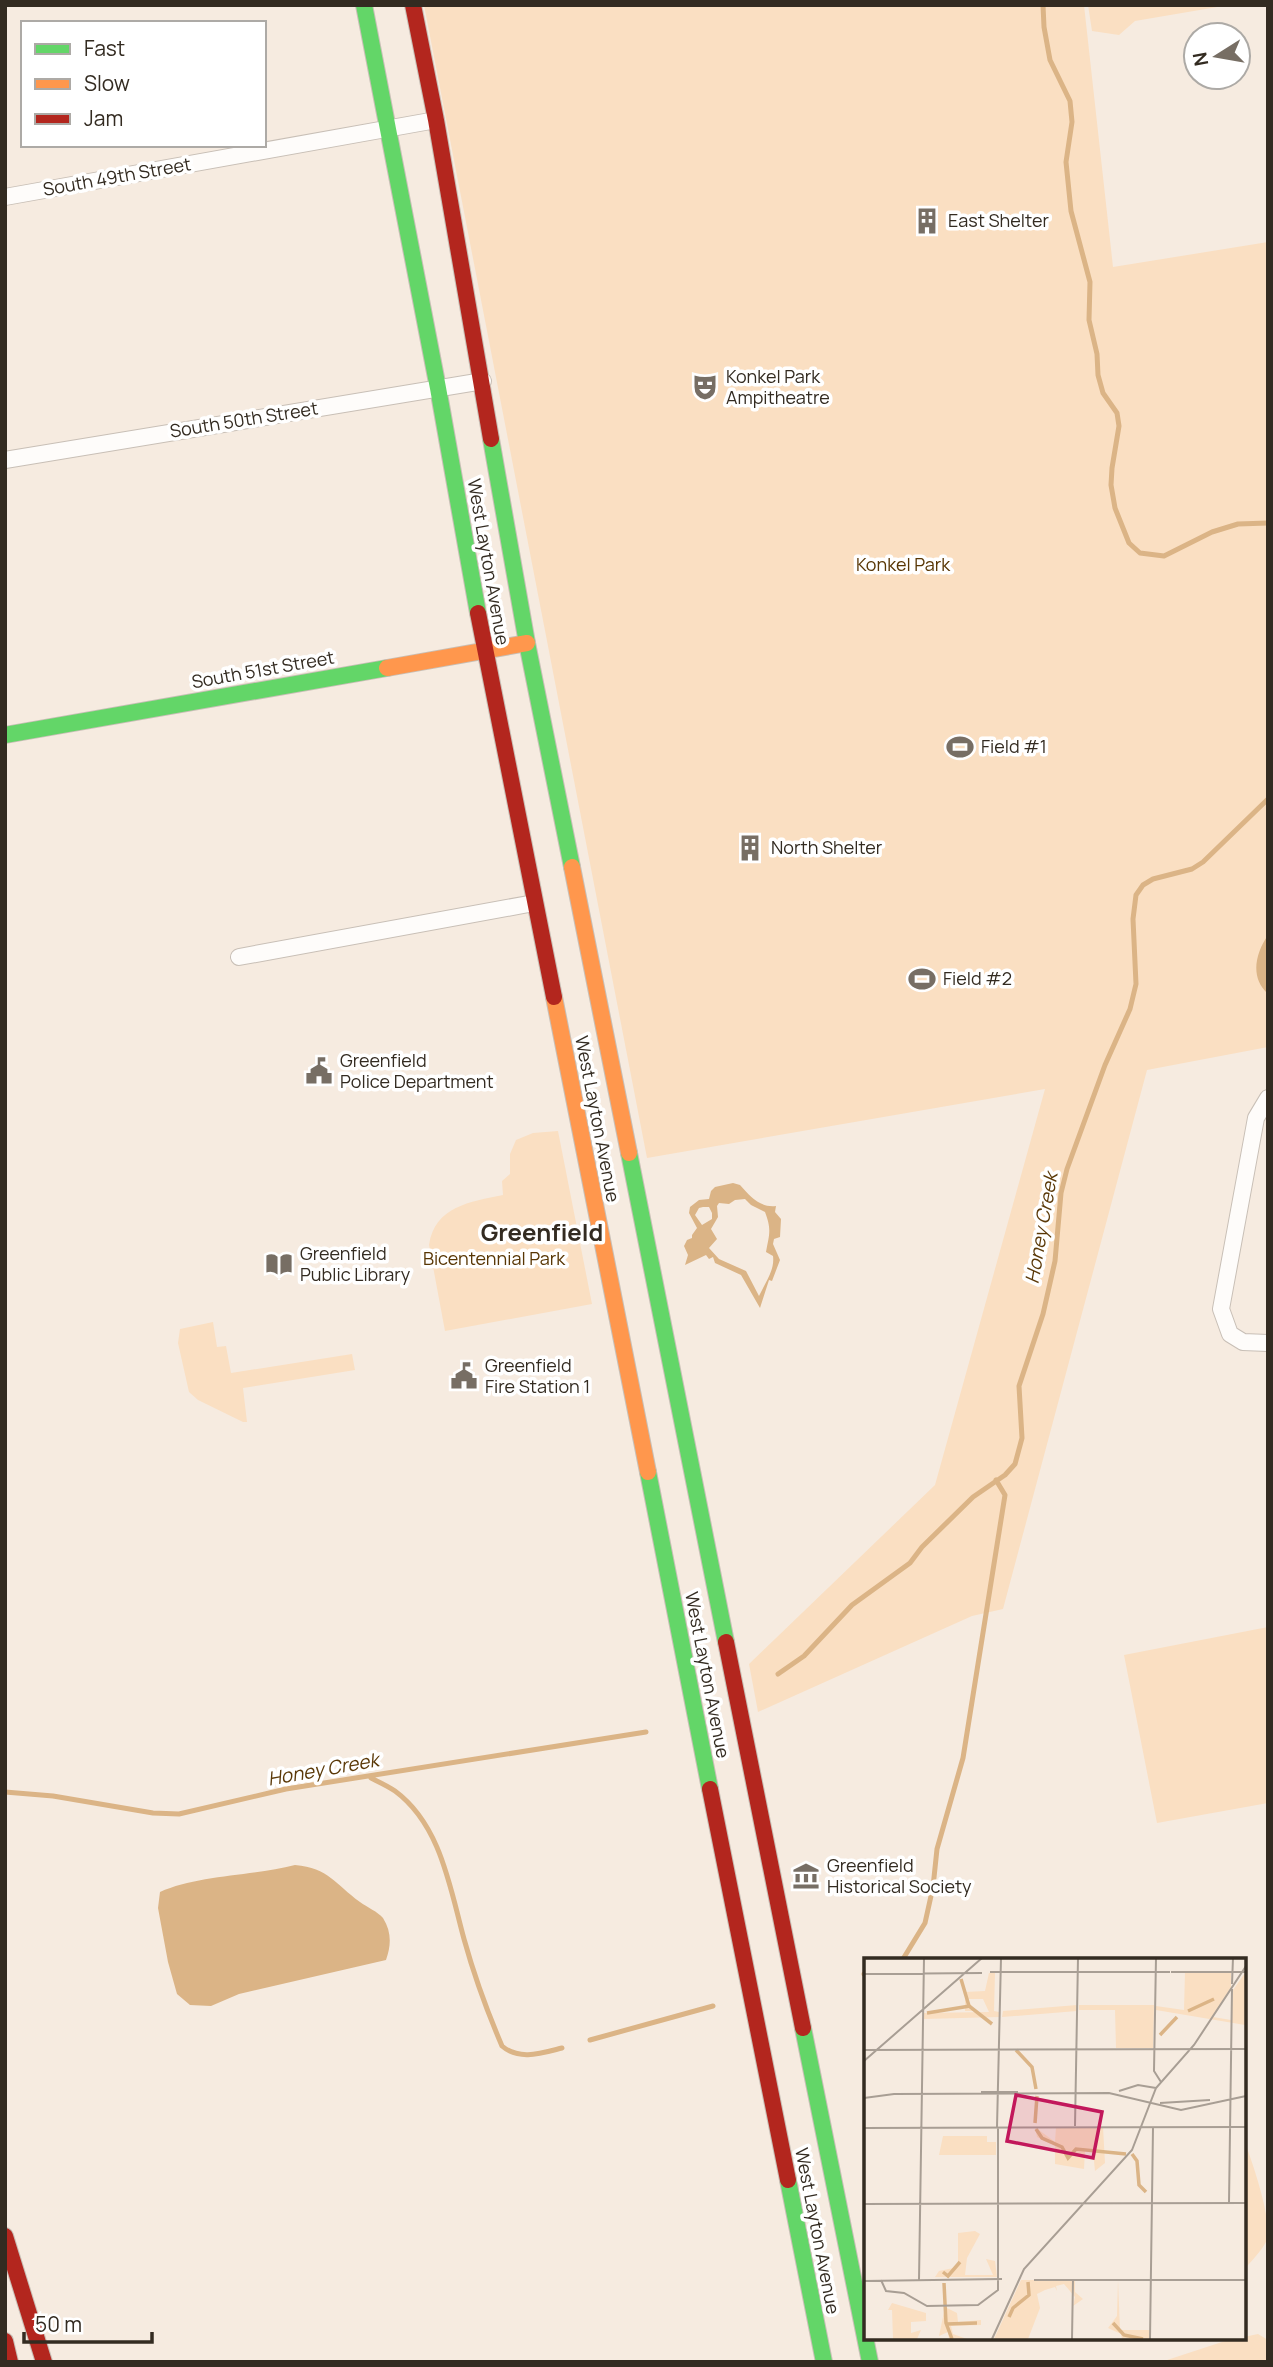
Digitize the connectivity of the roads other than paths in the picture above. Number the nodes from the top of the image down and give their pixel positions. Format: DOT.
graph roads {
  1 [pos="364,5"];
  2 [pos="412,5"];
  3 [pos="436,120"];
  4 [pos="388,129"];
  5 [pos="5,197"];
  6 [pos="483,381"];
  7 [pos="438,388"];
  8 [pos="5,460"];
  9 [pos="527,643"];
  10 [pos="485,651"];
  11 [pos="5,735"];
  12 [pos="534,903"];
  13 [pos="239,957"];
  14 [pos="1268,1098"];
  15 [pos="1268,1343"];
  16 [pos="5,2236"];
  17 [pos="864,2332"];
  18 [pos="865,2339"];
  19 [pos="5,2341"];
  20 [pos="10,2362"];
  21 [pos="44,2362"];
  22 [pos="824,2362"];
  23 [pos="870,2362"];
  1 -- 4 [label="main road, West Layton Avenue"];
  2 -- 3 [label="main road, West Layton Avenue"];
  3 -- 4 [label="street, South 49th Street"];
  3 -- 6 [label="main road, West Layton Avenue"];
  4 -- 5 [label="street, South 49th Street"];
  4 -- 7 [label="main road, West Layton Avenue"];
  6 -- 7 [label="street, South 50th Street"];
  6 -- 9 [label="main road, West Layton Avenue"];
  7 -- 8 [label="street, South 50th Street"];
  7 -- 10 [label="main road, West Layton Avenue"];
  9 -- 10 [label="main road, South 51st Street"];
  9 -- 17 [label="main road, West Layton Avenue"];
  10 -- 11 [label="main road, South 51st Street"];
  10 -- 12 [label="main road, West Layton Avenue"];
  12 -- 13 [label="street"];
  12 -- 22 [label="main road, West Layton Avenue"];
  14 -- 15 [label="street"];
  16 -- 21 [label="main road"];
  18 -- 23 [label="main road, West Layton Avenue"];
  19 -- 20 [label="main road"];
}
